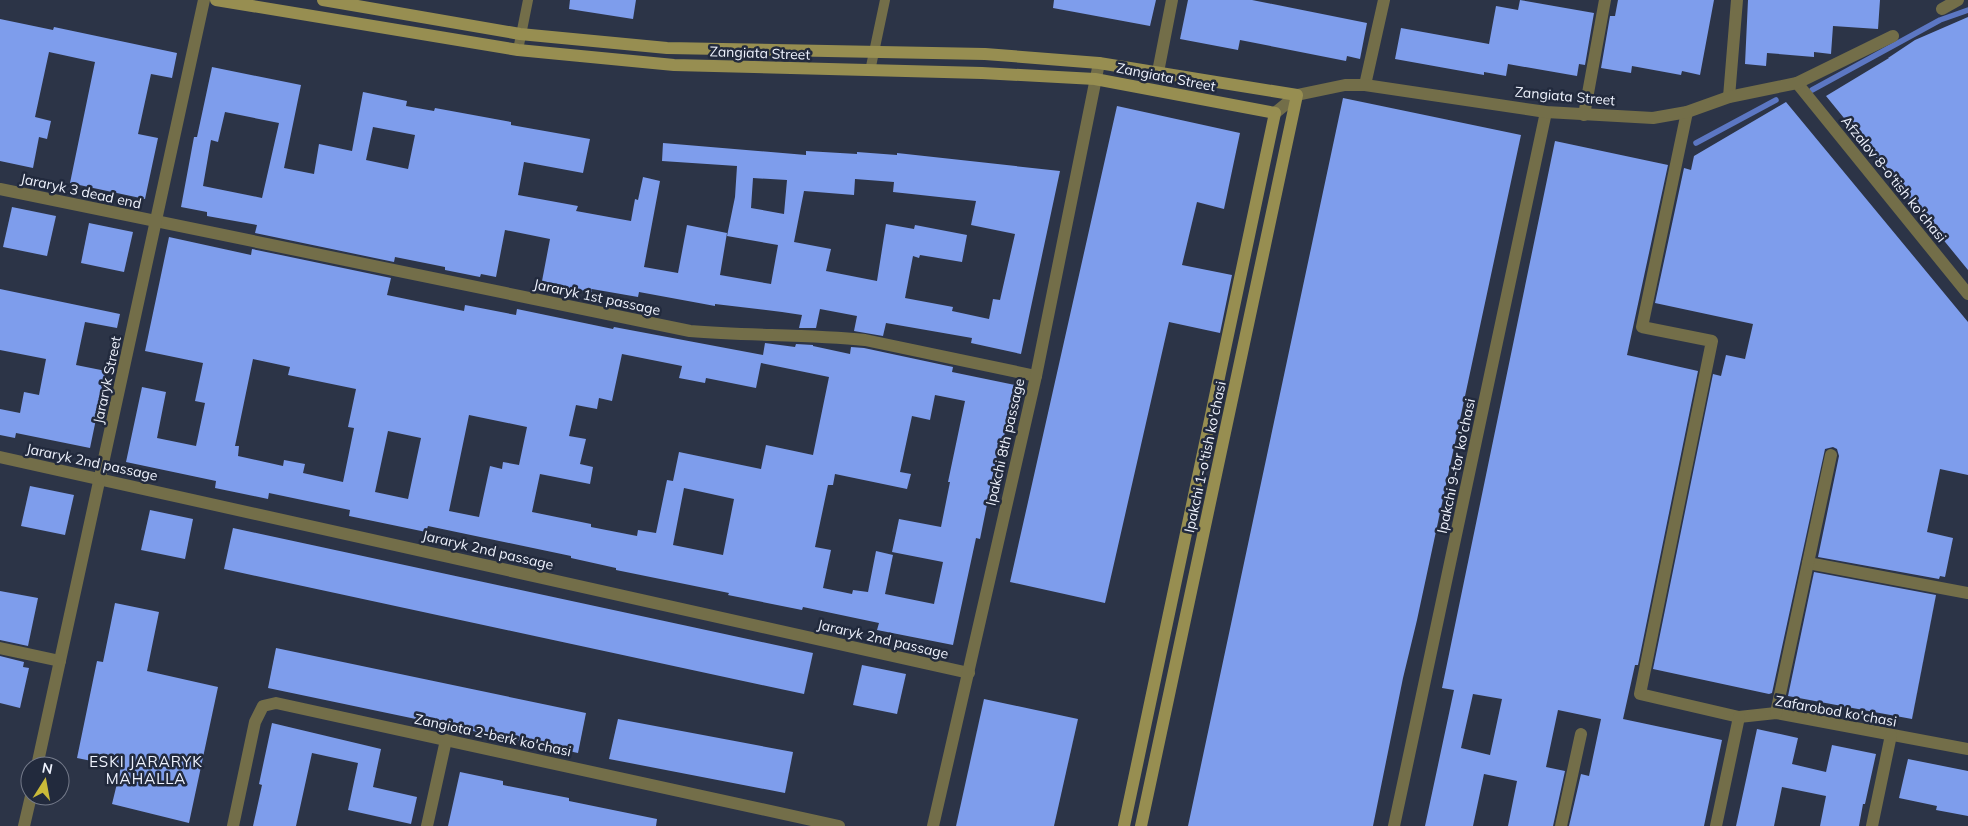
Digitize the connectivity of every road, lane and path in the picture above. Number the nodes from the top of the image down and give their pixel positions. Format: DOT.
graph roads {
  1 [pos="204,0"];
  2 [pos="216,0"];
  3 [pos="323,0"];
  4 [pos="528,0"];
  5 [pos="884,0"];
  6 [pos="1172,0"];
  7 [pos="1384,0"];
  8 [pos="1605,0"];
  9 [pos="1737,0"];
  10 [pos="1958,0"];
  11 [pos="1942,9"];
  12 [pos="520,34"];
  13 [pos="1893,36"];
  14 [pos="518,50"];
  15 [pos="874,52"];
  16 [pos="1099,63"];
  17 [pos="870,71"];
  18 [pos="1158,72"];
  19 [pos="1095,79"];
  20 [pos="1797,83"];
  21 [pos="1365,85"];
  22 [pos="1297,95"];
  23 [pos="1729,97"];
  24 [pos="1546,112"];
  25 [pos="1687,112"];
  26 [pos="1275,113"];
  27 [pos="1584,115"];
  28 [pos="0,189"];
  29 [pos="156,222"];
  30 [pos="1968,294"];
  31 [pos="1036,376"];
  32 [pos="1831,455"];
  33 [pos="0,457"];
  34 [pos="101,479"];
  35 [pos="1808,563"];
  36 [pos="1968,593"];
  37 [pos="0,648"];
  38 [pos="60,660"];
  39 [pos="968,673"];
  40 [pos="1776,713"];
  41 [pos="1739,716"];
  42 [pos="1581,734"];
  43 [pos="1891,735"];
  44 [pos="446,740"];
  45 [pos="1968,750"];
  46 [pos="39,756"];
  47 [pos="29,806"];
  48 [pos="24,826"];
  49 [pos="233,826"];
  50 [pos="427,826"];
  51 [pos="839,826"];
  52 [pos="933,826"];
  53 [pos="1124,826"];
  54 [pos="1141,826"];
  55 [pos="1394,826"];
  56 [pos="1561,826"];
  57 [pos="1716,826"];
  58 [pos="1872,826"];
  1 -- 29 [label="street, Jararyk Street"];
  2 -- 14 [label="main road, Zangiata Street"];
  3 -- 12 [label="main road, Zangiata Street"];
  4 -- 12 [label="lane"];
  5 -- 15 [label="lane"];
  6 -- 18 [label="street"];
  7 -- 21 [label="street"];
  8 -- 27 [label="street"];
  9 -- 23 [label="street"];
  10 -- 11 [label="street"];
  12 -- 14 [label="lane"];
  12 -- 15 [label="main road, Zangiata Street"];
  13 -- 20 [label="street, Zangiata Street"];
  14 -- 17 [label="main road, Zangiata Street"];
  15 -- 16 [label="main road, Zangiata Street"];
  15 -- 17 [label="lane"];
  16 -- 18 [label="main road, Zangiata Street"];
  16 -- 19 [label="street, Ipakchi 8th passage"];
  17 -- 19 [label="main road, Zangiata Street"];
  18 -- 22 [label="main road, Zangiata Street"];
  19 -- 26 [label="main road, Zangiata Street"];
  19 -- 31 [label="street, Ipakchi 8th passage"];
  20 -- 23 [label="street, Zangiata Street"];
  20 -- 30 [label="street, Afzalov 8-o'tish ko'chasi"];
  21 -- 22 [label="street, Zangiata Street"];
  21 -- 24 [label="street, Zangiata Street"];
  22 -- 26 [label="street, Zangiata Street"];
  22 -- 54 [label="main road, Ipakchi 1-o'tish ko'chasi"];
  23 -- 25 [label="street, Zangiata Street"];
  24 -- 27 [label="street, Zangiata Street"];
  24 -- 55 [label="street, Ipakchi 9-tor ko'chasi"];
  25 -- 27 [label="street, Zangiata Street"];
  25 -- 41 [label="street, Zafarobod ko'chasi"];
  26 -- 53 [label="main road, Ipakchi 1-o'tish ko'chasi"];
  28 -- 29 [label="street, Jararyk 3 dead end"];
  29 -- 31 [label="street, Jararyk 1st passage"];
  29 -- 34 [label="street, Jararyk Street"];
  31 -- 39 [label="street, Ipakchi 8th passage"];
  32 -- 35 [label="street"];
  33 -- 34 [label="street, Jararyk 2nd passage"];
  34 -- 38 [label="street, Jararyk Street"];
  34 -- 39 [label="street, Jararyk 2nd passage"];
  35 -- 36 [label="street"];
  35 -- 40 [label="street"];
  37 -- 38 [label="street"];
  38 -- 46 [label="street, Jararyk Street"];
  39 -- 52 [label="street, Ipakchi 8th passage"];
  40 -- 41 [label="street, Zafarobod ko'chasi"];
  40 -- 43 [label="street, Zafarobod ko'chasi"];
  41 -- 57 [label="street"];
  42 -- 56 [label="street"];
  43 -- 45 [label="street, Zafarobod ko'chasi"];
  43 -- 58 [label="street"];
  44 -- 49 [label="street, Zangiota 2-berk ko'chasi"];
  44 -- 50 [label="street"];
  44 -- 51 [label="street, Zangiota 2-berk ko'chasi"];
  47 -- 48 [label="street"];
}
